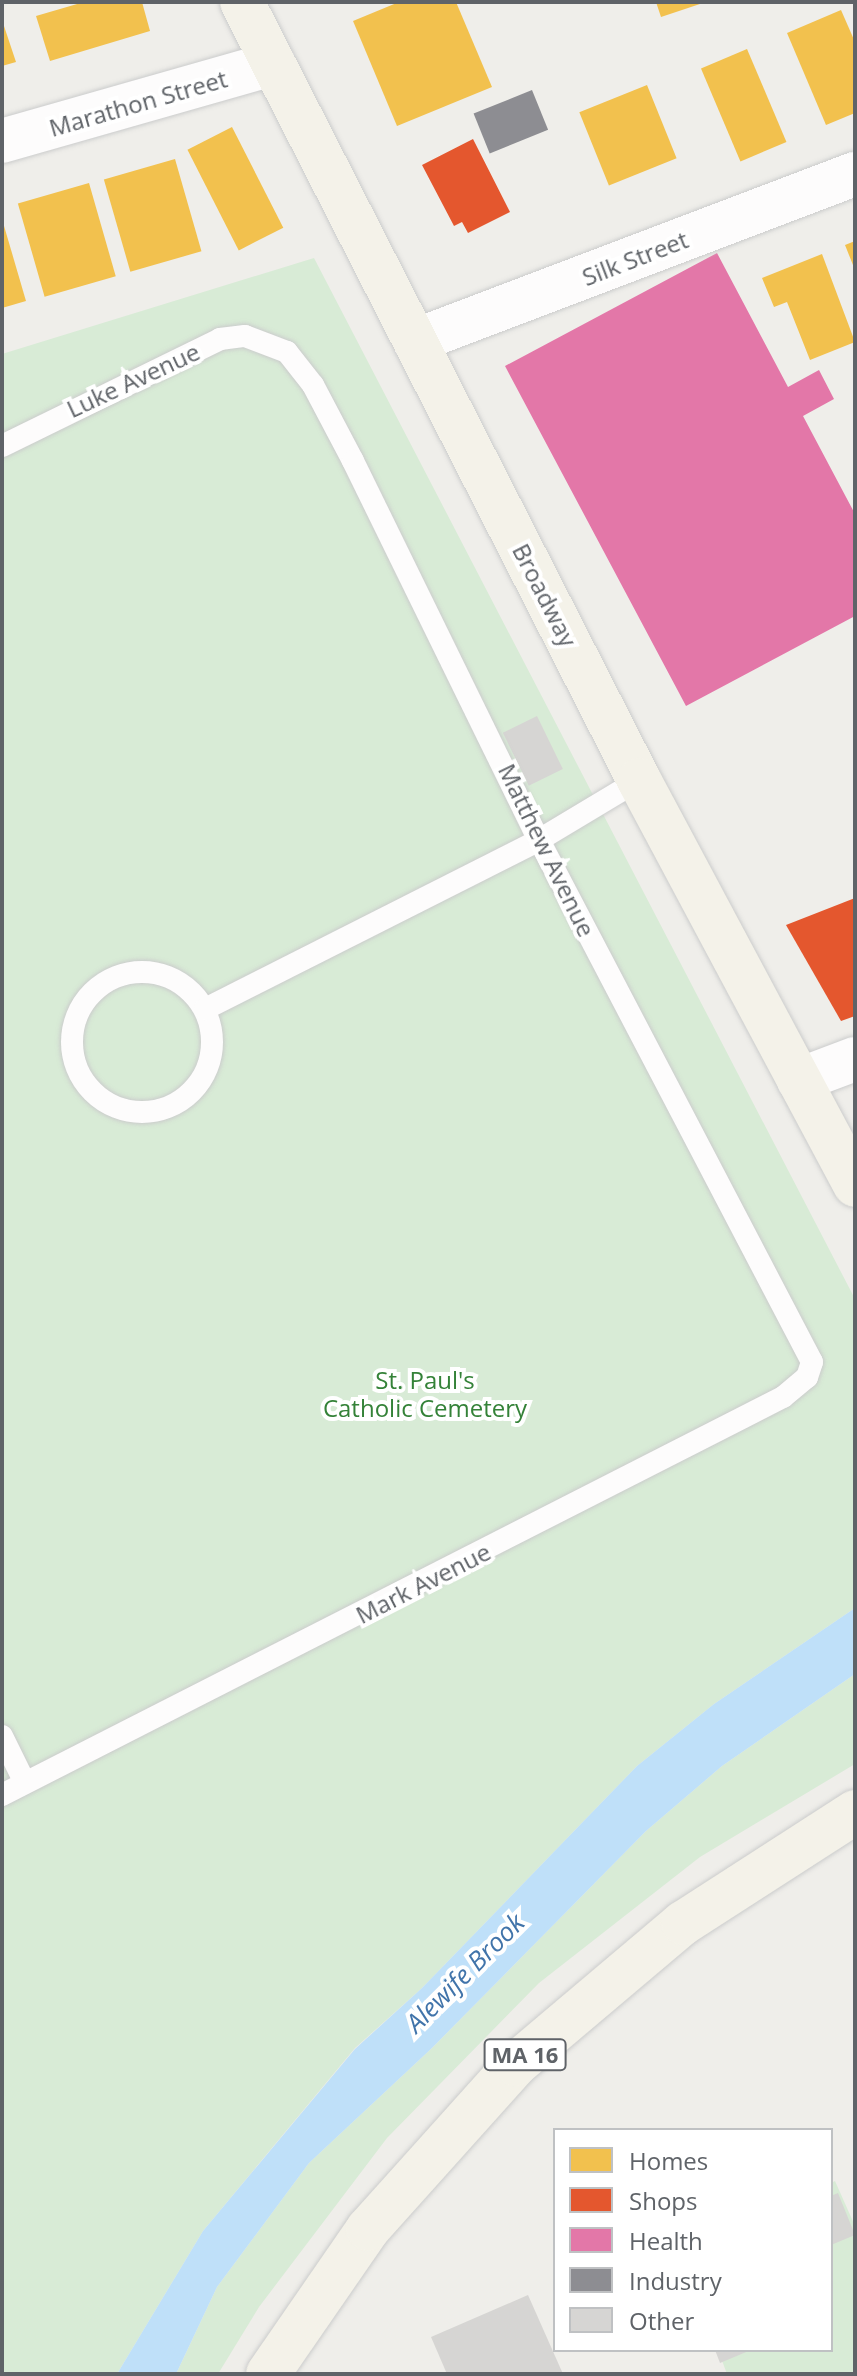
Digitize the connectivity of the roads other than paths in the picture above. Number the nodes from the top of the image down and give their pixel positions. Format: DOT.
graph roads {
  1 [pos="242,2"];
  2 [pos="273,64"];
  3 [pos="2,141"];
  4 [pos="855,174"];
  5 [pos="415,341"];
  6 [pos="270,342"];
  7 [pos="2,446"];
  8 [pos="639,780"];
  9 [pos="539,840"];
  10 [pos="205,1009"];
  11 [pos="855,1059"];
  12 [pos="799,1080"];
  13 [pos="855,1185"];
  14 [pos="812,1369"];
  15 [pos="2,1736"];
  16 [pos="25,1783"];
  17 [pos="2,1795"];
  18 [pos="855,1812"];
  19 [pos="268,2374"];
  1 -- 2 [label="main road, Broadway"];
  2 -- 3 [label="street, Marathon Street"];
  2 -- 5 [label="main road, Broadway"];
  4 -- 5 [label="street, Silk Street"];
  5 -- 8 [label="main road, Broadway"];
  6 -- 7 [label="lane, Luke Avenue"];
  6 -- 9 [label="lane, Matthew Avenue"];
  8 -- 9 [label="lane"];
  8 -- 12 [label="main road, Broadway"];
  9 -- 10 [label="lane"];
  9 -- 14 [label="lane, Matthew Avenue"];
  10 -- 10 [label="lane"];
  11 -- 12 [label="street"];
  12 -- 13 [label="main road, Broadway"];
  14 -- 16 [label="lane, Mark Avenue"];
  15 -- 16 [label="lane"];
  16 -- 17 [label="lane, Mark Avenue"];
  18 -- 19 [label="main road, MA 16"];
}
